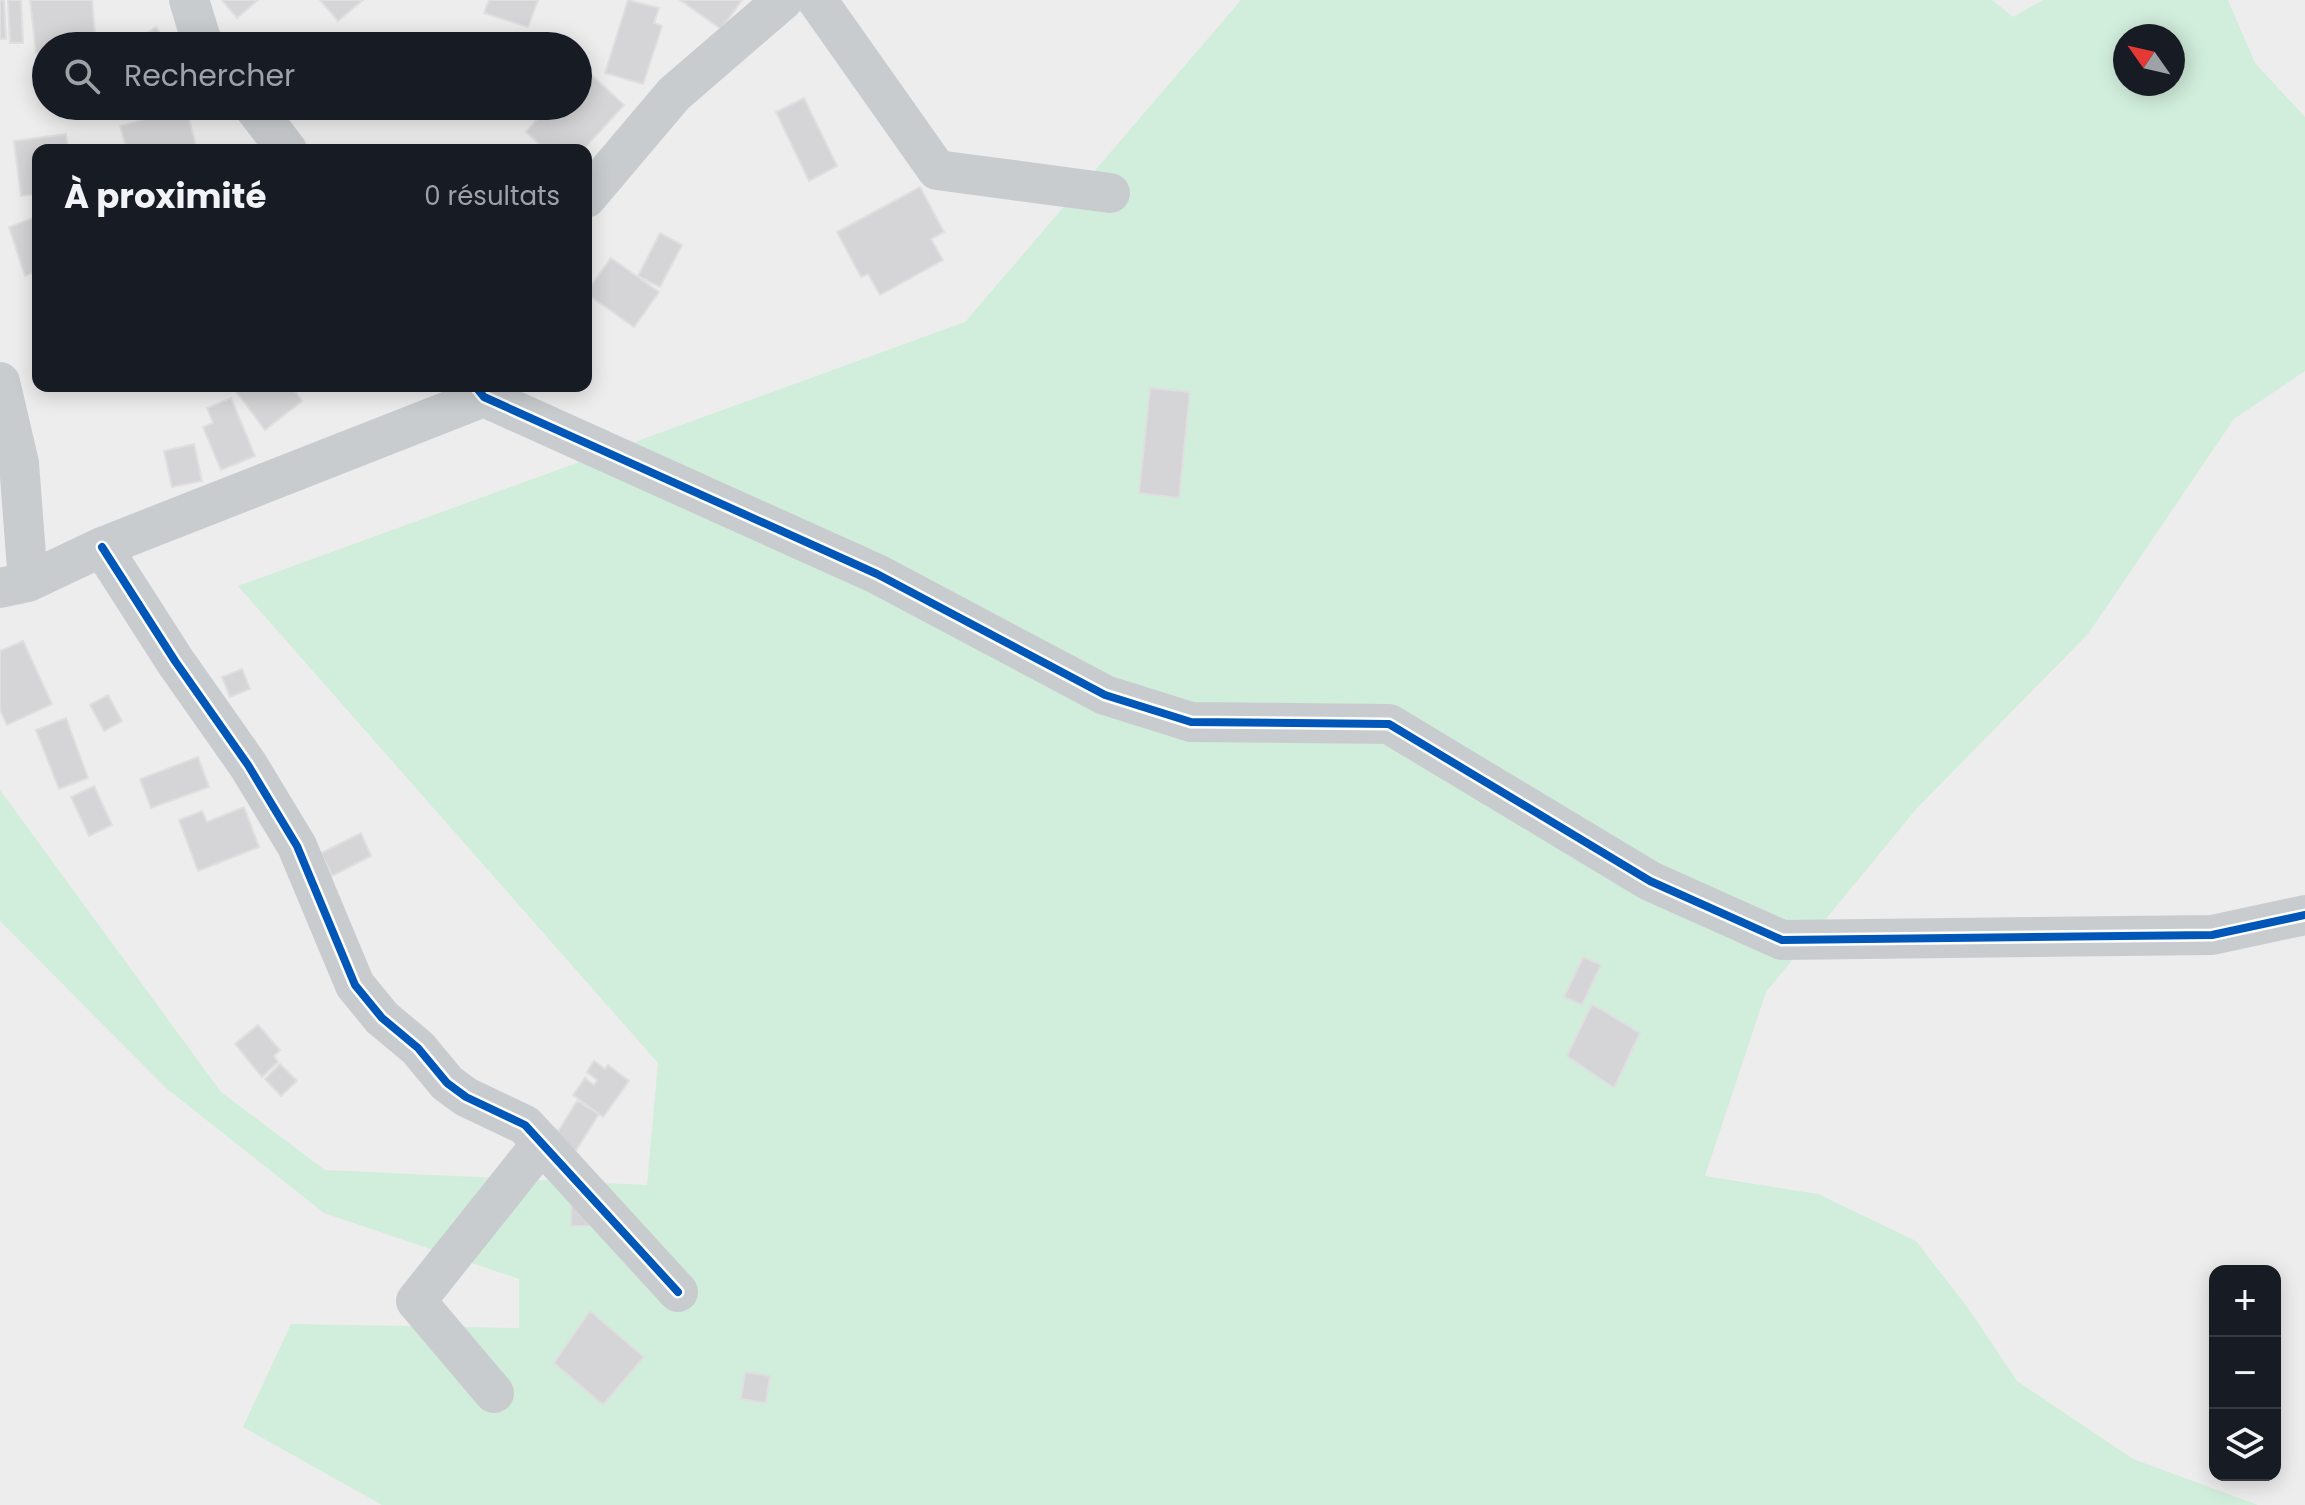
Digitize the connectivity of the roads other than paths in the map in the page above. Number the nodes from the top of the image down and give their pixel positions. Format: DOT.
graph roads {
  1 [pos="189,0"];
  2 [pos="783,0"];
  3 [pos="817,0"];
  4 [pos="199,32"];
  5 [pos="264,120"];
  6 [pos="282,144"];
  7 [pos="592,191"];
  8 [pos="1110,193"];
  9 [pos="0,382"];
  10 [pos="478,392"];
  11 [pos="487,392"];
  12 [pos="102,547"];
  13 [pos="14,585"];
  14 [pos="2305,915"];
  15 [pos="542,1143"];
  16 [pos="678,1292"];
  17 [pos="494,1393"];
  1 -- 4 [label="street"];
  2 -- 7 [label="street"];
  3 -- 8 [label="street"];
  5 -- 6 [label="street"];
  9 -- 13 [label="street"];
  10 -- 12 [label="street"];
  11 -- 14 [label="street"];
  12 -- 13 [label="street"];
  12 -- 15 [label="street"];
  15 -- 16 [label="street"];
  15 -- 17 [label="street"];
}
